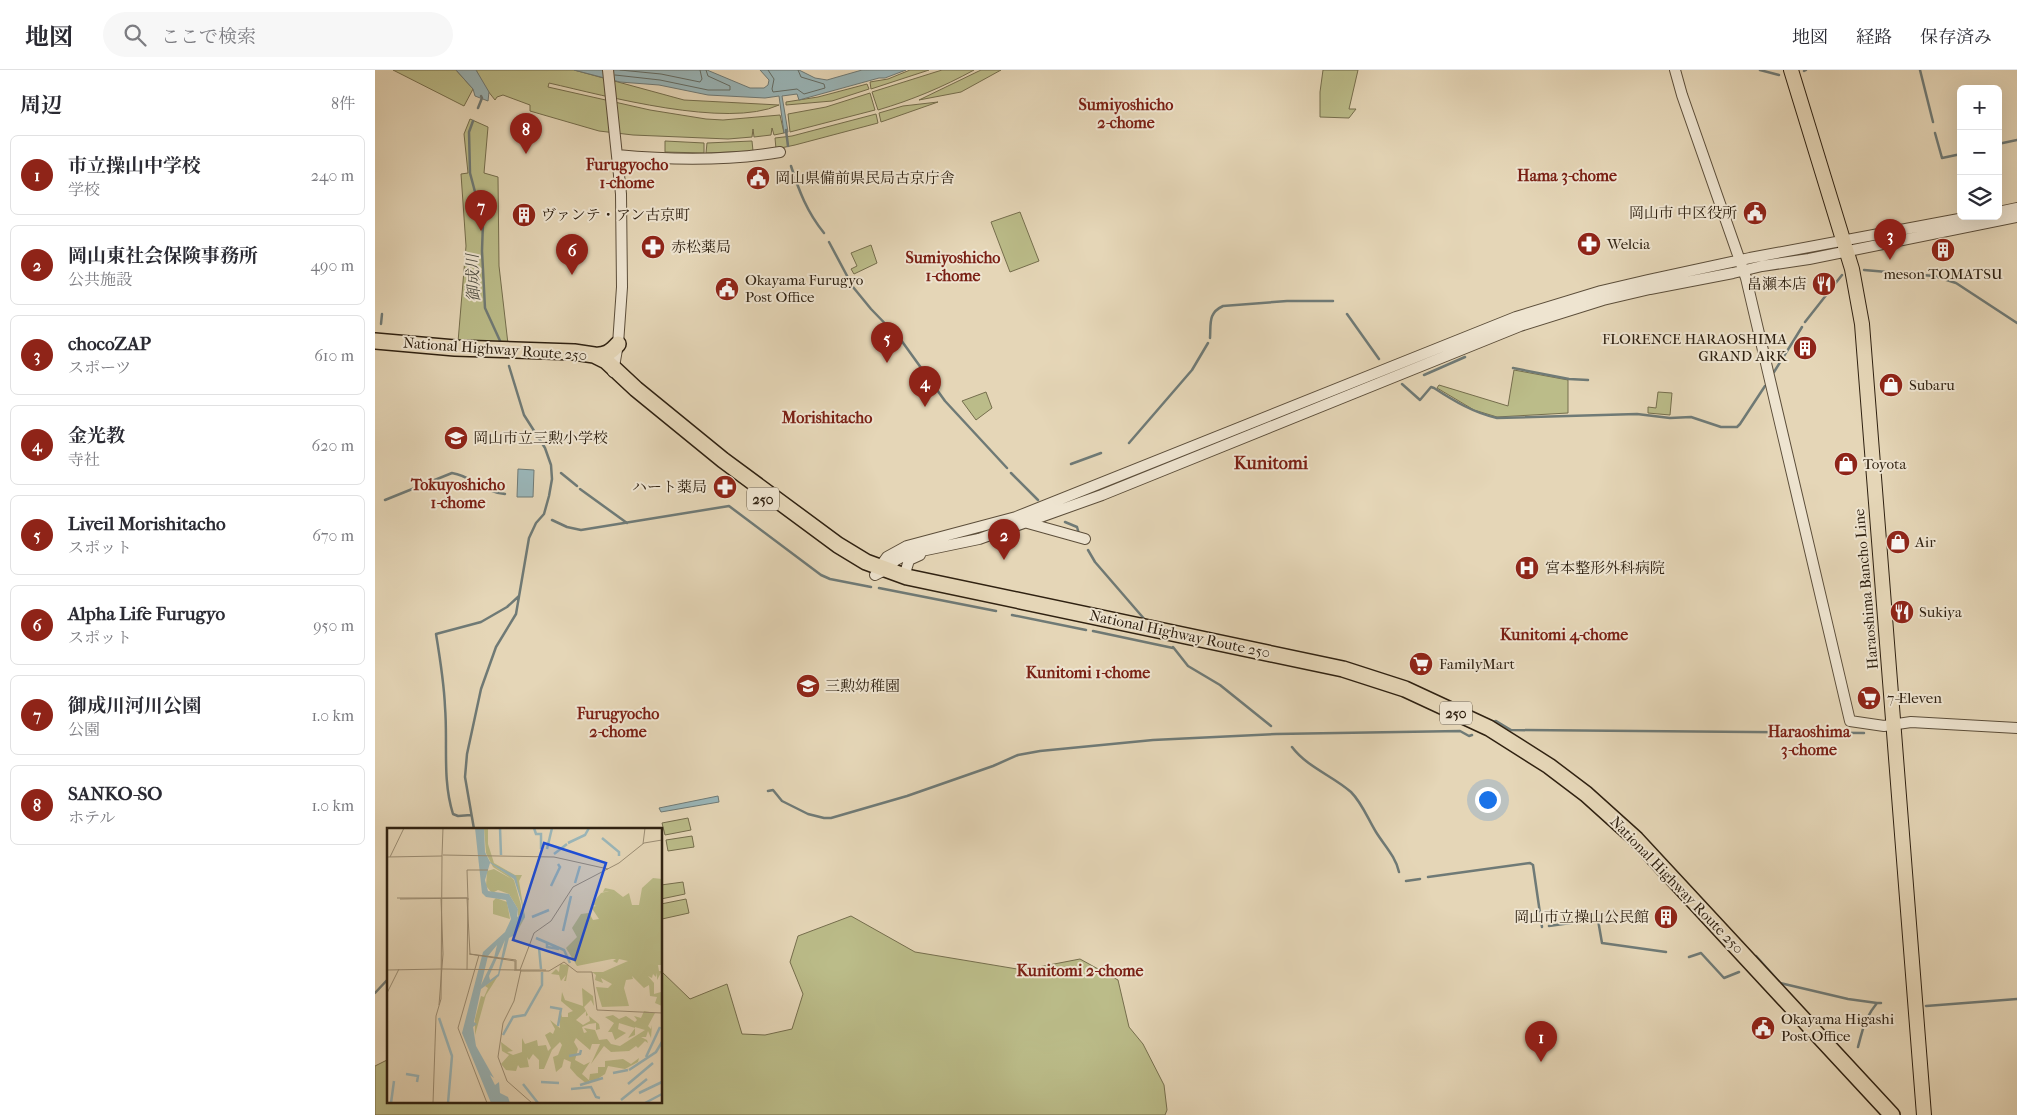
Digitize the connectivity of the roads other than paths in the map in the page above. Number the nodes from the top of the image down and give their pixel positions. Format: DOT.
graph roads {
  1 [pos="608,70"];
  2 [pos="1675,70"];
  3 [pos="1791,70"];
  4 [pos="616,151"];
  5 [pos="780,152"];
  6 [pos="2017,208"];
  7 [pos="2002,211"];
  8 [pos="2017,217"];
  9 [pos="1958,220"];
  10 [pos="1844,246"];
  11 [pos="1742,266"];
  12 [pos="375,341"];
  13 [pos="618,344"];
  14 [pos="375,348"];
  15 [pos="594,355"];
  16 [pos="613,372"];
  17 [pos="1015,517"];
  18 [pos="1025,523"];
  19 [pos="1085,539"];
  20 [pos="937,548"];
  21 [pos="880,571"];
  22 [pos="907,577"];
  23 [pos="1893,724"];
  24 [pos="2017,728"];
  25 [pos="1880,1115"];
  26 [pos="1892,1115"];
  27 [pos="1924,1115"];
  1 -- 4 [label="street"];
  2 -- 11 [label="street"];
  3 -- 10 [label="main road, Haraoshima Bancho Line"];
  4 -- 5 [label="street"];
  4 -- 13 [label="street"];
  6 -- 7 [label="street"];
  8 -- 10 [label="street"];
  9 -- 10 [label="street"];
  10 -- 11 [label="street"];
  10 -- 23 [label="main road, Haraoshima Bancho Line"];
  11 -- 17 [label="street"];
  11 -- 18 [label="street"];
  11 -- 23 [label="street"];
  12 -- 15 [label="highway, National Highway Route 250 / 250"];
  13 -- 15 [label="highway"];
  13 -- 16 [label="street"];
  14 -- 16 [label="highway, National Highway Route 250 / 250"];
  15 -- 16 [label="highway, National Highway Route 250 / 250"];
  16 -- 21 [label="highway, National Highway Route 250 / 250"];
  17 -- 18 [label="street"];
  17 -- 21 [label="street"];
  18 -- 19 [label="street"];
  18 -- 20 [label="street"];
  20 -- 21 [label="street"];
  20 -- 22 [label="street"];
  21 -- 22 [label="highway, National Highway Route 250 / 250"];
  21 -- 25 [label="highway, National Highway Route 250 / 250"];
  22 -- 26 [label="highway, National Highway Route 250 / 250"];
  23 -- 24 [label="street"];
  23 -- 27 [label="main road, Haraoshima Bancho Line"];
}
